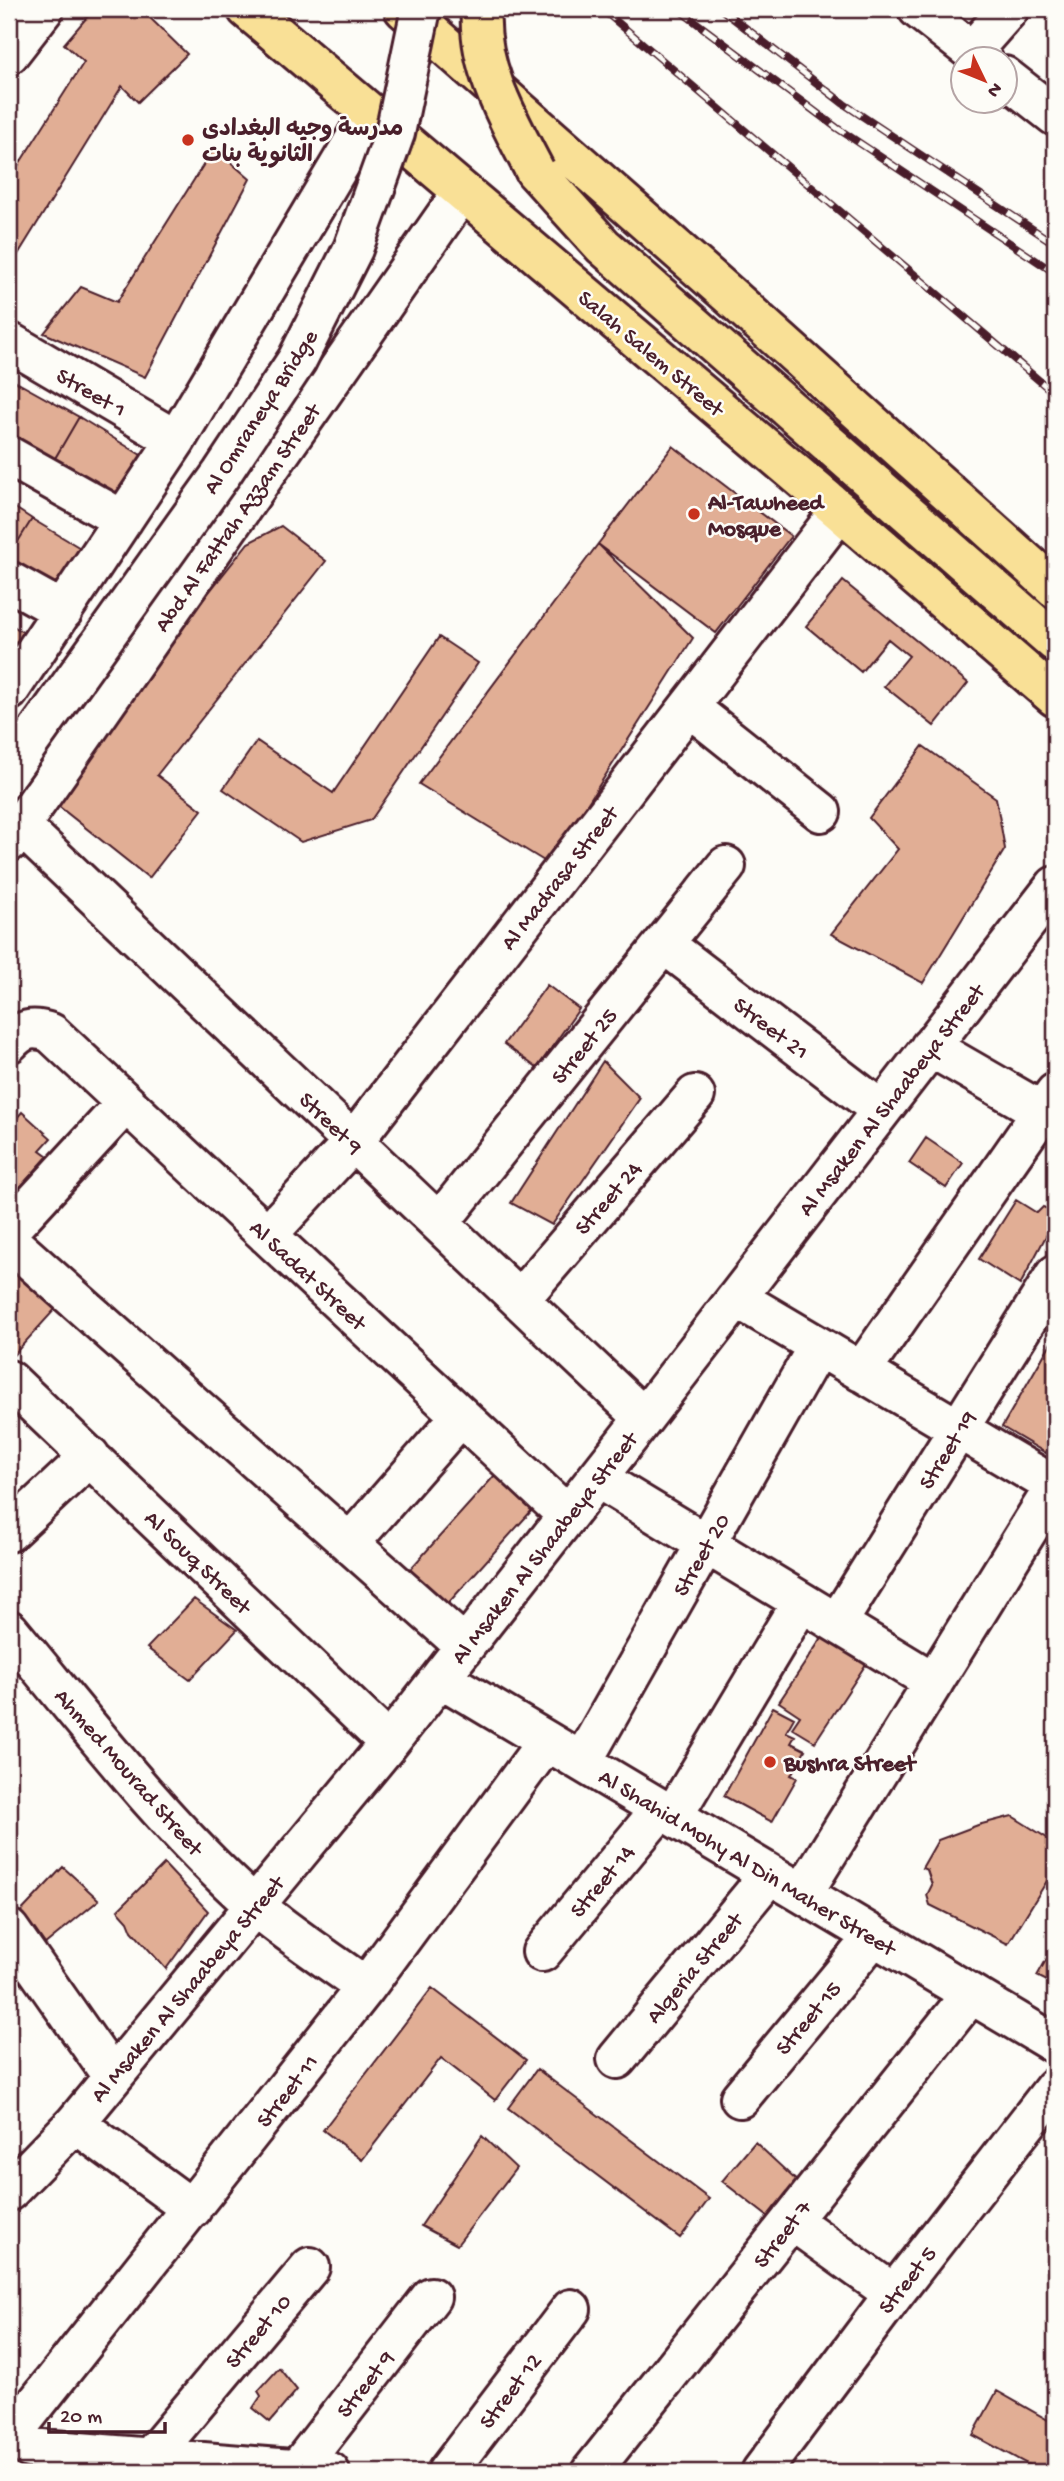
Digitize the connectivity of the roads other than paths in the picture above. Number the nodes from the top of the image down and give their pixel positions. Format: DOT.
graph roads {
  1 [pos="44,9"];
  2 [pos="247,9"];
  3 [pos="404,9"];
  4 [pos="421,9"];
  5 [pos="481,9"];
  6 [pos="918,9"];
  7 [pos="1009,9"];
  8 [pos="966,46"];
  9 [pos="984,46"];
  10 [pos="9,54"];
  11 [pos="1018,87"];
  12 [pos="370,114"];
  13 [pos="1055,116"];
  14 [pos="462,192"];
  15 [pos="9,342"];
  16 [pos="176,440"];
  17 [pos="9,456"];
  18 [pos="840,511"];
  19 [pos="123,520"];
  20 [pos="9,581"];
  21 [pos="1055,588"];
  22 [pos="62,611"];
  23 [pos="1055,642"];
  24 [pos="9,691"];
  25 [pos="1055,697"];
  26 [pos="689,707"];
  27 [pos="9,771"];
  28 [pos="821,813"];
  29 [pos="15,834"];
  30 [pos="726,866"];
  31 [pos="1055,886"];
  32 [pos="664,944"];
  33 [pos="9,1043"];
  34 [pos="930,1047"];
  35 [pos="695,1095"];
  36 [pos="126,1103"];
  37 [pos="1051,1108"];
  38 [pos="881,1110"];
  39 [pos="353,1142"];
  40 [pos="439,1223"];
  41 [pos="9,1230"];
  42 [pos="267,1235"];
  43 [pos="9,1241"];
  44 [pos="1055,1275"];
  45 [pos="737,1298"];
  46 [pos="520,1299"];
  47 [pos="818,1346"];
  48 [pos="861,1371"];
  49 [pos="9,1380"];
  50 [pos="461,1416"];
  51 [pos="645,1418"];
  52 [pos="959,1429"];
  53 [pos="90,1456"];
  54 [pos="597,1478"];
  55 [pos="1055,1486"];
  56 [pos="567,1516"];
  57 [pos="9,1532"];
  58 [pos="350,1543"];
  59 [pos="706,1544"];
  60 [pos="801,1601"];
  61 [pos="837,1623"];
  62 [pos="9,1630"];
  63 [pos="465,1646"];
  64 [pos="440,1678"];
  65 [pos="934,1682"];
  66 [pos="547,1741"];
  67 [pos="389,1744"];
  68 [pos="582,1762"];
  69 [pos="667,1812"];
  70 [pos="770,1874"];
  71 [pos="803,1893"];
  72 [pos="256,1906"];
  73 [pos="9,1929"];
  74 [pos="874,1936"];
  75 [pos="542,1952"];
  76 [pos="366,1987"];
  77 [pos="971,1994"];
  78 [pos="1055,2044"];
  79 [pos="617,2059"];
  80 [pos="111,2076"];
  81 [pos="1055,2087"];
  82 [pos="740,2098"];
  83 [pos="75,2123"];
  84 [pos="9,2191"];
  85 [pos="192,2209"];
  86 [pos="791,2220"];
  87 [pos="310,2267"];
  88 [pos="894,2294"];
  89 [pos="431,2297"];
  90 [pos="571,2309"];
  91 [pos="23,2443"];
  92 [pos="150,2458"];
  93 [pos="251,2469"];
  94 [pos="313,2471"];
  95 [pos="447,2472"];
  96 [pos="591,2472"];
  97 [pos="761,2472"];
  1 -- 10 [label="street"];
  2 -- 12 [label="highway, Salah Salem Street"];
  3 -- 21 [label="highway"];
  4 -- 27 [label="street, Al Omraneya Bridge, bridge"];
  5 -- 23 [label="highway, bridge"];
  6 -- 8 [label="street"];
  7 -- 9 [label="street"];
  11 -- 13 [label="street"];
  12 -- 14 [label="highway, Salah Salem Street"];
  12 -- 16 [label="street"];
  14 -- 18 [label="highway, Salah Salem Street"];
  14 -- 29 [label="street, Abd Al Fattah Azzam Street"];
  15 -- 16 [label="street, Street 1"];
  16 -- 19 [label="street"];
  17 -- 19 [label="street"];
  18 -- 25 [label="highway, Salah Salem Street"];
  18 -- 26 [label="street, Al Madrasa Street"];
  19 -- 22 [label="street"];
  20 -- 22 [label="street"];
  22 -- 24 [label="street"];
  26 -- 28 [label="street"];
  26 -- 39 [label="street, Al Madrasa Street"];
  29 -- 39 [label="street, Street 9"];
  30 -- 32 [label="street, Street 25"];
  31 -- 34 [label="street, Al Msaken Al Shaabeya Street"];
  32 -- 38 [label="street, Street 21"];
  32 -- 40 [label="street, Street 25"];
  33 -- 36 [label="street, Al Sadat Street"];
  34 -- 37 [label="street"];
  34 -- 38 [label="street, Al Msaken Al Shaabeya Street"];
  35 -- 46 [label="street, Street 24"];
  36 -- 41 [label="street"];
  36 -- 42 [label="street, Al Sadat Street"];
  37 -- 48 [label="street"];
  38 -- 45 [label="street, Al Msaken Al Shaabeya Street"];
  39 -- 40 [label="street, Street 9"];
  39 -- 42 [label="street, Al Madrasa Street"];
  40 -- 46 [label="street, Street 9"];
  42 -- 50 [label="street, Al Sadat Street"];
  43 -- 58 [label="street"];
  44 -- 52 [label="street, Street 19"];
  45 -- 47 [label="street"];
  45 -- 51 [label="street, Al Msaken Al Shaabeya Street"];
  46 -- 51 [label="street, Street 9"];
  47 -- 48 [label="street"];
  47 -- 59 [label="street, Street 20"];
  48 -- 52 [label="street"];
  49 -- 53 [label="street, Al Souq Street"];
  50 -- 56 [label="street, Al Sadat Street"];
  50 -- 58 [label="street"];
  51 -- 54 [label="street, Al Msaken Al Shaabeya Street"];
  52 -- 55 [label="street"];
  52 -- 61 [label="street, Street 19"];
  53 -- 57 [label="street"];
  53 -- 67 [label="street, Al Souq Street"];
  54 -- 56 [label="street, Al Msaken Al Shaabeya Street"];
  54 -- 59 [label="street"];
  55 -- 65 [label="street"];
  56 -- 63 [label="street, Al Msaken Al Shaabeya Street"];
  58 -- 63 [label="street"];
  59 -- 60 [label="street"];
  59 -- 68 [label="street, Street 20"];
  60 -- 61 [label="street"];
  60 -- 69 [label="street"];
  61 -- 65 [label="street"];
  62 -- 72 [label="street, Ahmed Mourad Street"];
  63 -- 64 [label="street, Al Msaken Al Shaabeya Street"];
  64 -- 66 [label="street, Al Shahid Mohy Al Din Maher Street"];
  64 -- 67 [label="street, Al Msaken Al Shaabeya Street"];
  65 -- 71 [label="street"];
  66 -- 68 [label="street, Al Shahid Mohy Al Din Maher Street"];
  66 -- 76 [label="street, Street 11"];
  67 -- 72 [label="street, Al Msaken Al Shaabeya Street"];
  68 -- 69 [label="street, Al Shahid Mohy Al Din Maher Street"];
  69 -- 70 [label="street, Al Shahid Mohy Al Din Maher Street"];
  69 -- 75 [label="street, Street 14"];
  70 -- 71 [label="street, Al Shahid Mohy Al Din Maher Street"];
  70 -- 79 [label="street, Algeria Street"];
  71 -- 74 [label="street, Al Shahid Mohy Al Din Maher Street"];
  72 -- 76 [label="street, Ahmed Mourad Street"];
  72 -- 80 [label="street, Al Msaken Al Shaabeya Street"];
  73 -- 80 [label="street"];
  74 -- 77 [label="street, Al Shahid Mohy Al Din Maher Street"];
  74 -- 82 [label="street, Street 15"];
  76 -- 85 [label="street, Street 11"];
  77 -- 78 [label="street, Al Shahid Mohy Al Din Maher Street"];
  77 -- 86 [label="street, Street 7"];
  80 -- 83 [label="street, Al Msaken Al Shaabeya Street"];
  81 -- 88 [label="street, Street 5"];
  83 -- 84 [label="street, Al Msaken Al Shaabeya Street"];
  83 -- 85 [label="street"];
  85 -- 91 [label="street, Street 11"];
  86 -- 88 [label="street"];
  86 -- 96 [label="street, Street 7"];
  87 -- 92 [label="street, Street 10"];
  88 -- 97 [label="street, Street 5"];
  89 -- 94 [label="street, Street 9"];
  90 -- 95 [label="street, Street 12"];
  91 -- 92 [label="street"];
  92 -- 93 [label="street"];
  93 -- 94 [label="street"];
}
